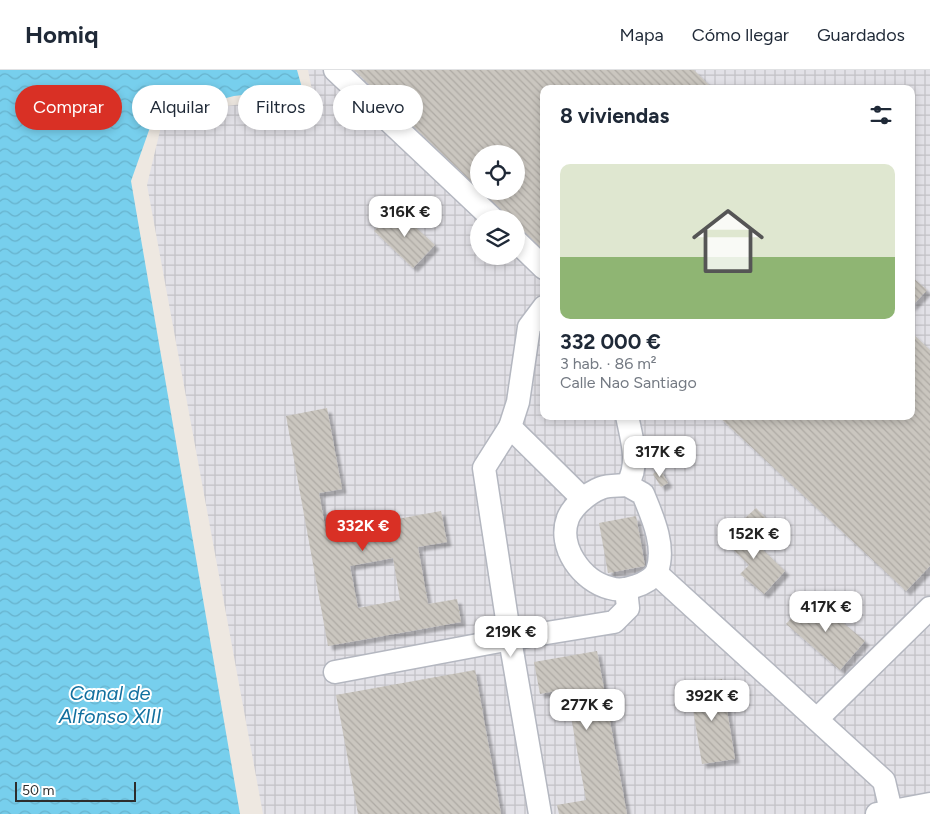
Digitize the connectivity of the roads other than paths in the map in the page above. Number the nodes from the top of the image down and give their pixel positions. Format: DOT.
graph roads {
  1 [pos="335,70"];
  2 [pos="483,210"];
  3 [pos="525,250"];
  4 [pos="540,264"];
  5 [pos="540,312"];
  6 [pos="628,420"];
  7 [pos="510,427"];
  8 [pos="627,485"];
  9 [pos="583,499"];
  10 [pos="656,573"];
  11 [pos="626,589"];
  12 [pos="930,608"];
  13 [pos="510,639"];
  14 [pos="336,672"];
  15 [pos="817,718"];
  16 [pos="930,804"];
  17 [pos="884,813"];
  18 [pos="540,814"];
  1 -- 2 [label="street"];
  3 -- 4 [label="street"];
  5 -- 7 [label="street"];
  6 -- 8 [label="street"];
  7 -- 9 [label="street"];
  7 -- 13 [label="street"];
  8 -- 9 [label="street"];
  8 -- 10 [label="street"];
  9 -- 11 [label="street"];
  10 -- 11 [label="street"];
  10 -- 15 [label="street"];
  11 -- 13 [label="street"];
  12 -- 15 [label="street"];
  13 -- 14 [label="street"];
  13 -- 18 [label="street"];
  15 -- 17 [label="street"];
  16 -- 17 [label="street"];
}
